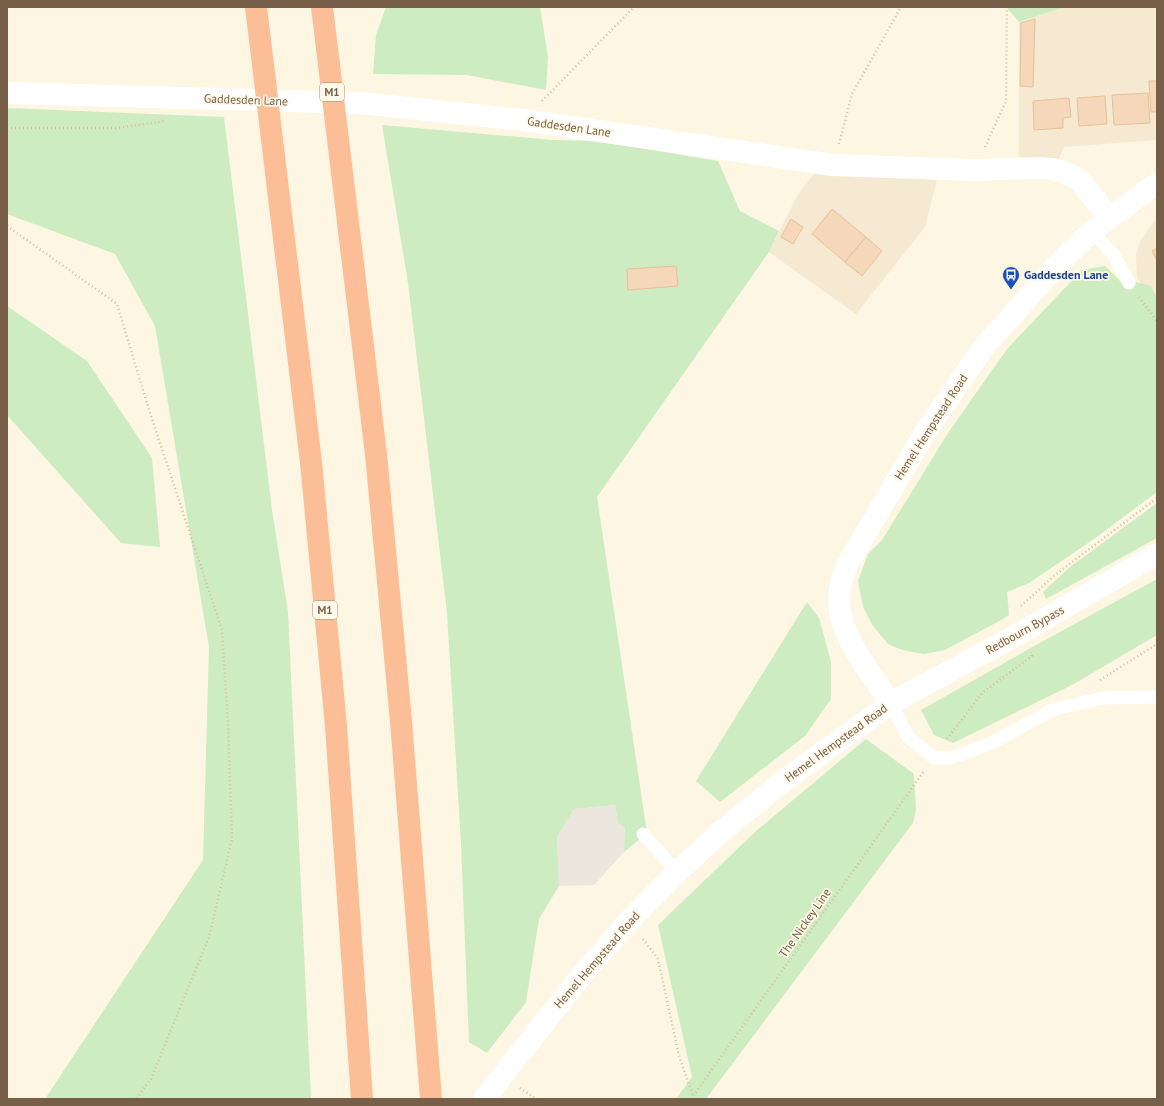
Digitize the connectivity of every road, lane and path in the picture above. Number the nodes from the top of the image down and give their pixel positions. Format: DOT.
graph roads {
  1 [pos="256,7"];
  2 [pos="322,7"];
  3 [pos="634,7"];
  4 [pos="901,7"];
  5 [pos="1007,7"];
  6 [pos="7,93"];
  7 [pos="186,98"];
  8 [pos="523,120"];
  9 [pos="7,128"];
  10 [pos="833,165"];
  11 [pos="975,170"];
  12 [pos="1157,183"];
  13 [pos="1109,217"];
  14 [pos="7,226"];
  15 [pos="1092,231"];
  16 [pos="1128,283"];
  17 [pos="1157,321"];
  18 [pos="1157,554"];
  19 [pos="1157,644"];
  20 [pos="1099,681"];
  21 [pos="1157,697"];
  22 [pos="891,703"];
  23 [pos="934,758"];
  24 [pos="643,834"];
  25 [pos="677,872"];
  26 [pos="629,921"];
  27 [pos="692,1098"];
  28 [pos="136,1099"];
  29 [pos="362,1099"];
  30 [pos="431,1099"];
  31 [pos="484,1099"];
  1 -- 29 [label="highway, M1"];
  2 -- 30 [label="highway, M1"];
  3 -- 8 [label="path"];
  4 -- 10 [label="path"];
  5 -- 11 [label="path"];
  6 -- 7 [label="street, Gaddesden Lane"];
  7 -- 8 [label="street, Gaddesden Lane"];
  7 -- 9 [label="path"];
  8 -- 10 [label="street, Gaddesden Lane"];
  10 -- 11 [label="street, Gaddesden Lane"];
  11 -- 13 [label="street, Gaddesden Lane"];
  12 -- 13 [label="street, Hemel Hempstead Road"];
  13 -- 15 [label="street, Hemel Hempstead Road"];
  14 -- 28 [label="path"];
  15 -- 16 [label="lane"];
  15 -- 22 [label="street, Hemel Hempstead Road"];
  16 -- 17 [label="path"];
  18 -- 22 [label="street, Redbourn Bypass"];
  19 -- 20 [label="path"];
  21 -- 23 [label="lane"];
  22 -- 23 [label="lane"];
  22 -- 25 [label="street, Hemel Hempstead Road"];
  23 -- 27 [label="path, The Nickey Line"];
  24 -- 25 [label="lane"];
  25 -- 26 [label="street, Hemel Hempstead Road"];
  26 -- 27 [label="path"];
  26 -- 31 [label="street, Hemel Hempstead Road"];
}
